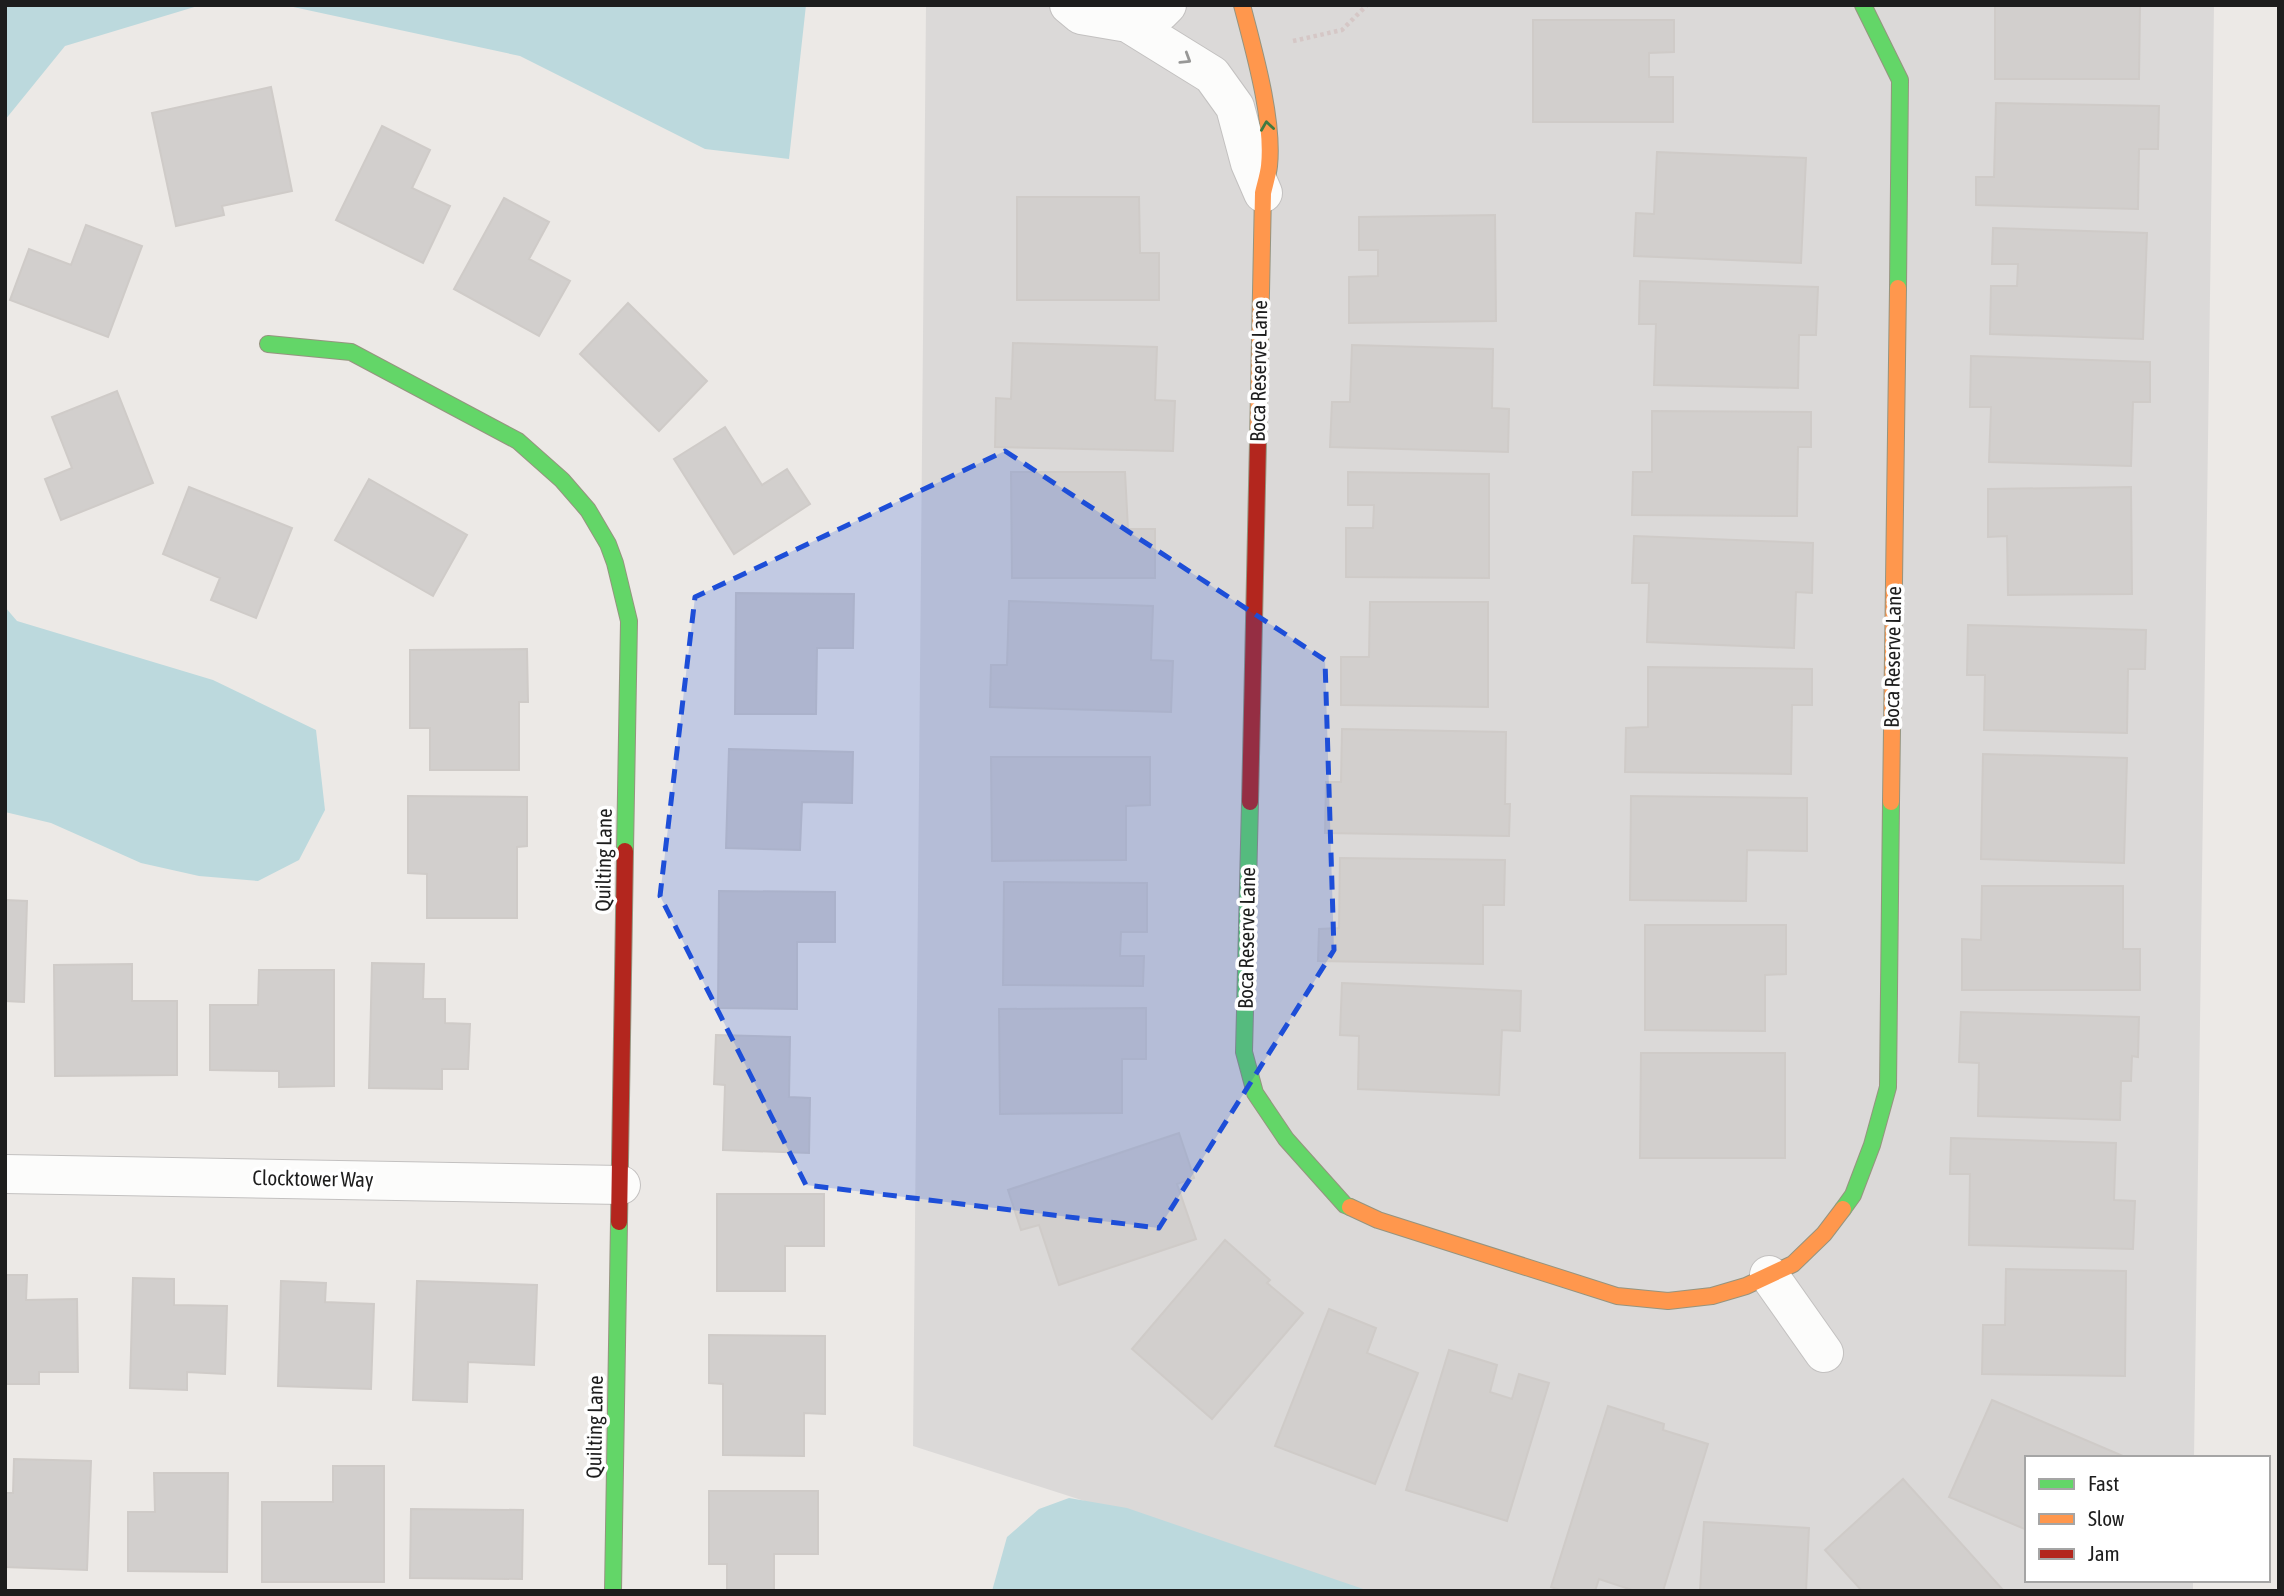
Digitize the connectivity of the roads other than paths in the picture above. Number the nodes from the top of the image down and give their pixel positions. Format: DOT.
graph roads {
  1 [pos="1069,5"];
  2 [pos="1167,5"];
  3 [pos="1242,5"];
  4 [pos="1863,5"];
  5 [pos="1129,23"];
  6 [pos="1263,193"];
  7 [pos="268,344"];
  8 [pos="5,1174"];
  9 [pos="621,1185"];
  10 [pos="1769,1275"];
  11 [pos="1824,1353"];
  12 [pos="613,1591"];
  1 -- 5 [label="street, Boca Reserve Lane"];
  2 -- 5 [label="street"];
  6 -- 3 [label="street, Boca Reserve Lane, one-way"];
  4 -- 10 [label="street, Boca Reserve Lane"];
  5 -- 6 [label="street, Boca Reserve Lane, one-way"];
  6 -- 10 [label="street, Boca Reserve Lane"];
  7 -- 9 [label="street, Quilting Lane"];
  8 -- 9 [label="street, Clocktower Way"];
  9 -- 12 [label="street, Quilting Lane"];
  10 -- 11 [label="street"];
}
